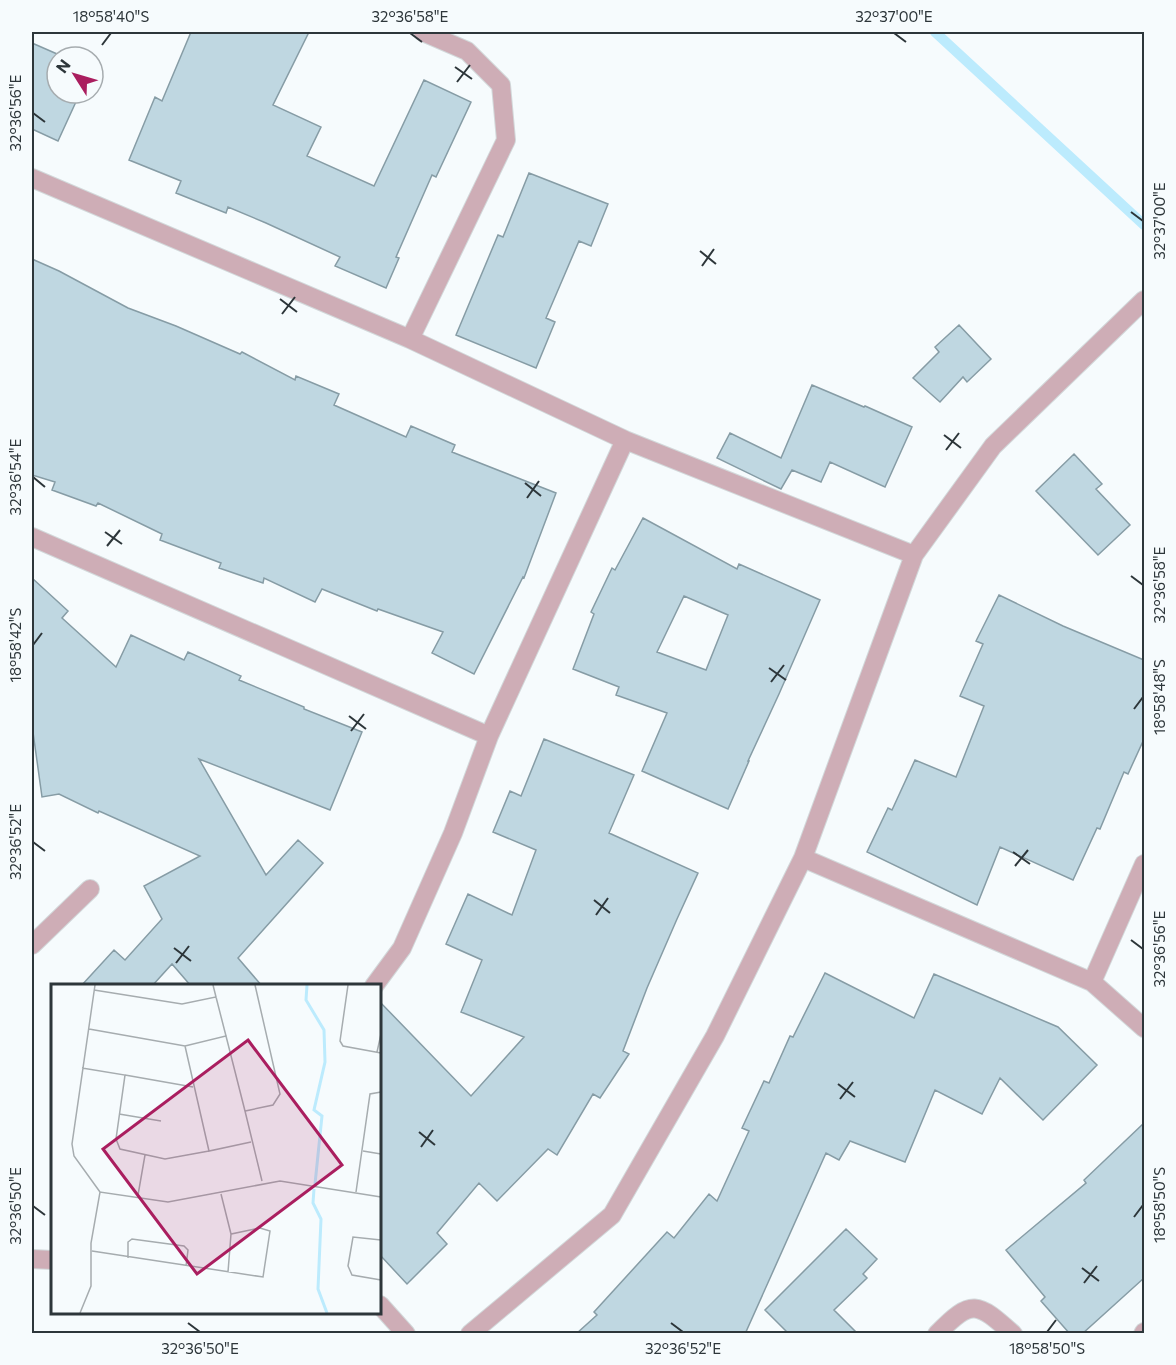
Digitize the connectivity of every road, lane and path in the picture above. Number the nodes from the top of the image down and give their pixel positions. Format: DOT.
graph roads {
  1 [pos="423,32"];
  2 [pos="32,178"];
  3 [pos="1144,300"];
  4 [pos="410,339"];
  5 [pos="625,440"];
  6 [pos="32,538"];
  7 [pos="914,555"];
  8 [pos="489,736"];
  9 [pos="803,858"];
  10 [pos="1144,864"];
  11 [pos="90,889"];
  12 [pos="32,945"];
  13 [pos="1092,982"];
  14 [pos="375,984"];
  15 [pos="1144,1028"];
  16 [pos="32,1258"];
  17 [pos="51,1260"];
  18 [pos="381,1306"];
  19 [pos="406,1334"];
  20 [pos="470,1334"];
  21 [pos="937,1334"];
  22 [pos="1013,1334"];
  1 -- 4 [label="street"];
  2 -- 4 [label="street"];
  3 -- 7 [label="street"];
  4 -- 5 [label="street"];
  5 -- 7 [label="street"];
  5 -- 8 [label="street"];
  6 -- 8 [label="street"];
  7 -- 9 [label="street"];
  8 -- 14 [label="street"];
  9 -- 13 [label="street"];
  9 -- 20 [label="street"];
  10 -- 13 [label="street"];
  11 -- 12 [label="street"];
  13 -- 15 [label="street"];
  16 -- 17 [label="street"];
  18 -- 19 [label="street"];
  21 -- 22 [label="street"];
}
